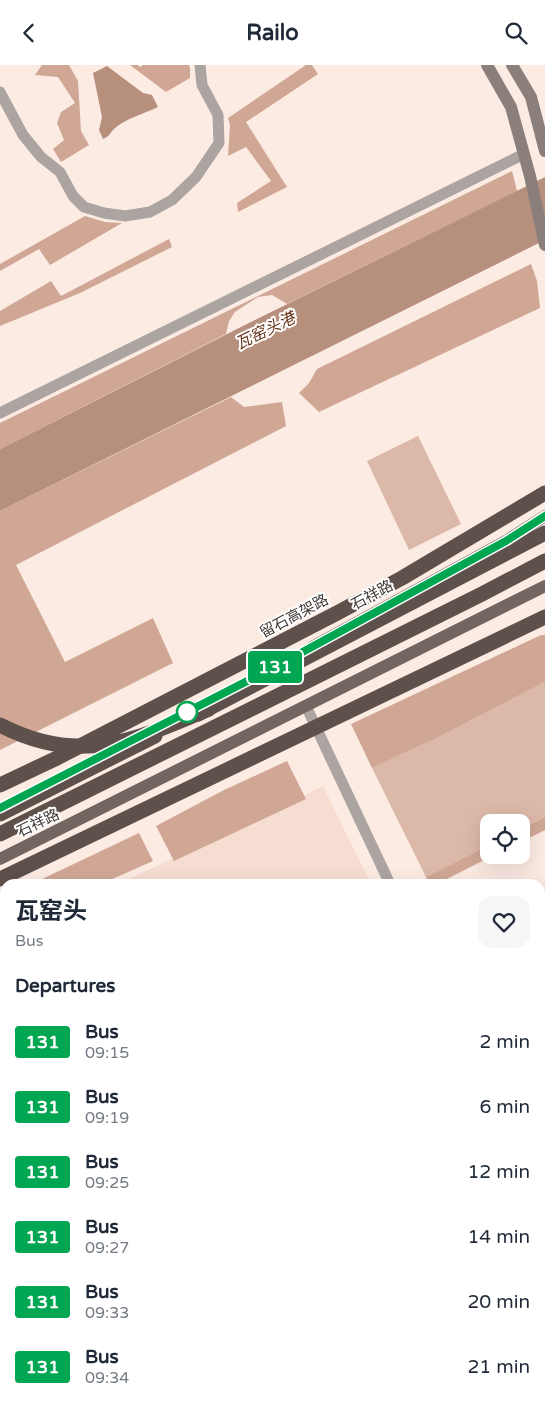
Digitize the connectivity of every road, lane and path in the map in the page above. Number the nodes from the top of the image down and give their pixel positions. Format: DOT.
graph roads {
  1 [pos="200,65"];
  2 [pos="488,65"];
  3 [pos="512,65"];
  4 [pos="0,92"];
  5 [pos="545,151"];
  6 [pos="524,154"];
  7 [pos="545,245"];
  8 [pos="0,413"];
  9 [pos="545,493"];
  10 [pos="545,516"];
  11 [pos="545,533"];
  12 [pos="545,561"];
  13 [pos="545,586"];
  14 [pos="545,617"];
  15 [pos="306,706"];
  16 [pos="209,709"];
  17 [pos="0,725"];
  18 [pos="0,785"];
  19 [pos="0,808"];
  20 [pos="0,814"];
  21 [pos="28,820"];
  22 [pos="0,834"];
  23 [pos="0,839"];
  24 [pos="0,859"];
  25 [pos="0,879"];
  26 [pos="388,879"];
  1 -- 4 [label="street"];
  2 -- 6 [label="main road"];
  3 -- 5 [label="main road"];
  6 -- 7 [label="main road"];
  6 -- 8 [label="street"];
  9 -- 18 [label="highway, 留石高架路, bridge"];
  10 -- 19 [label="main road, 石祥路"];
  11 -- 16 [label="highway"];
  12 -- 21 [label="highway"];
  13 -- 15 [label="main road, 石祥路"];
  14 -- 25 [label="highway, bridge"];
  15 -- 24 [label="main road, 石祥路"];
  15 -- 26 [label="street"];
  16 -- 17 [label="highway, bridge"];
  16 -- 20 [label="highway, bridge"];
  21 -- 22 [label="highway"];
  21 -- 23 [label="highway"];
}
